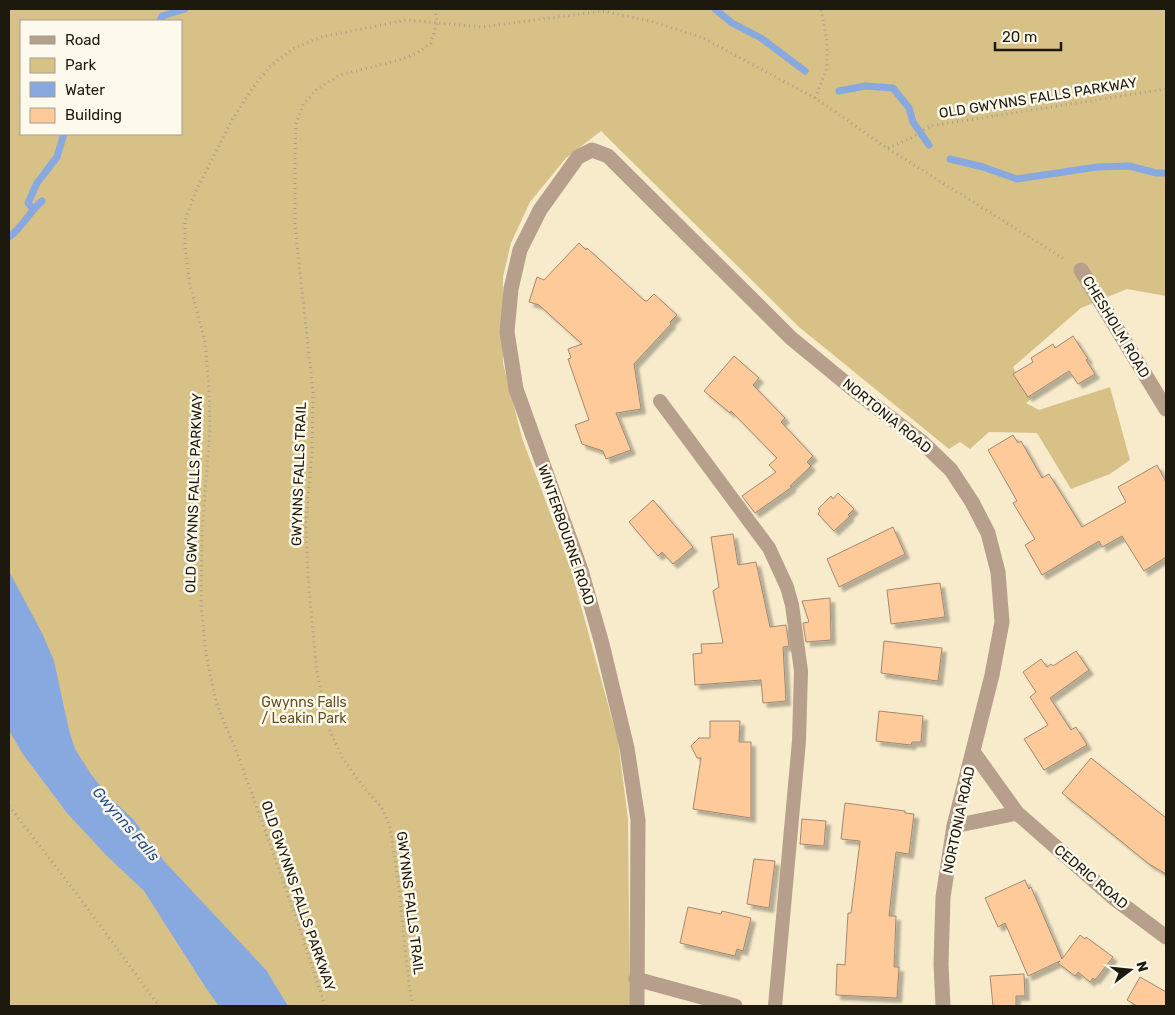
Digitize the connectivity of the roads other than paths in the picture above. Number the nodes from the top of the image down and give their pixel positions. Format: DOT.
graph roads {
  1 [pos="592,150"];
  2 [pos="1081,270"];
  3 [pos="660,402"];
  4 [pos="1166,409"];
  5 [pos="974,753"];
  6 [pos="1017,814"];
  7 [pos="954,826"];
  8 [pos="1166,937"];
  9 [pos="636,978"];
  10 [pos="637,1006"];
  11 [pos="735,1006"];
  12 [pos="775,1006"];
  13 [pos="943,1006"];
  1 -- 5 [label="street, NORTONIA ROAD"];
  1 -- 9 [label="street, WINTERBOURNE ROAD"];
  2 -- 4 [label="street, CHESHOLM ROAD"];
  3 -- 12 [label="lane"];
  5 -- 6 [label="street, CEDRIC ROAD"];
  5 -- 7 [label="street, NORTONIA ROAD"];
  6 -- 7 [label="street"];
  6 -- 8 [label="street, CEDRIC ROAD"];
  7 -- 13 [label="street, NORTONIA ROAD"];
  9 -- 10 [label="street, WINTERBOURNE ROAD"];
  9 -- 11 [label="street"];
}
